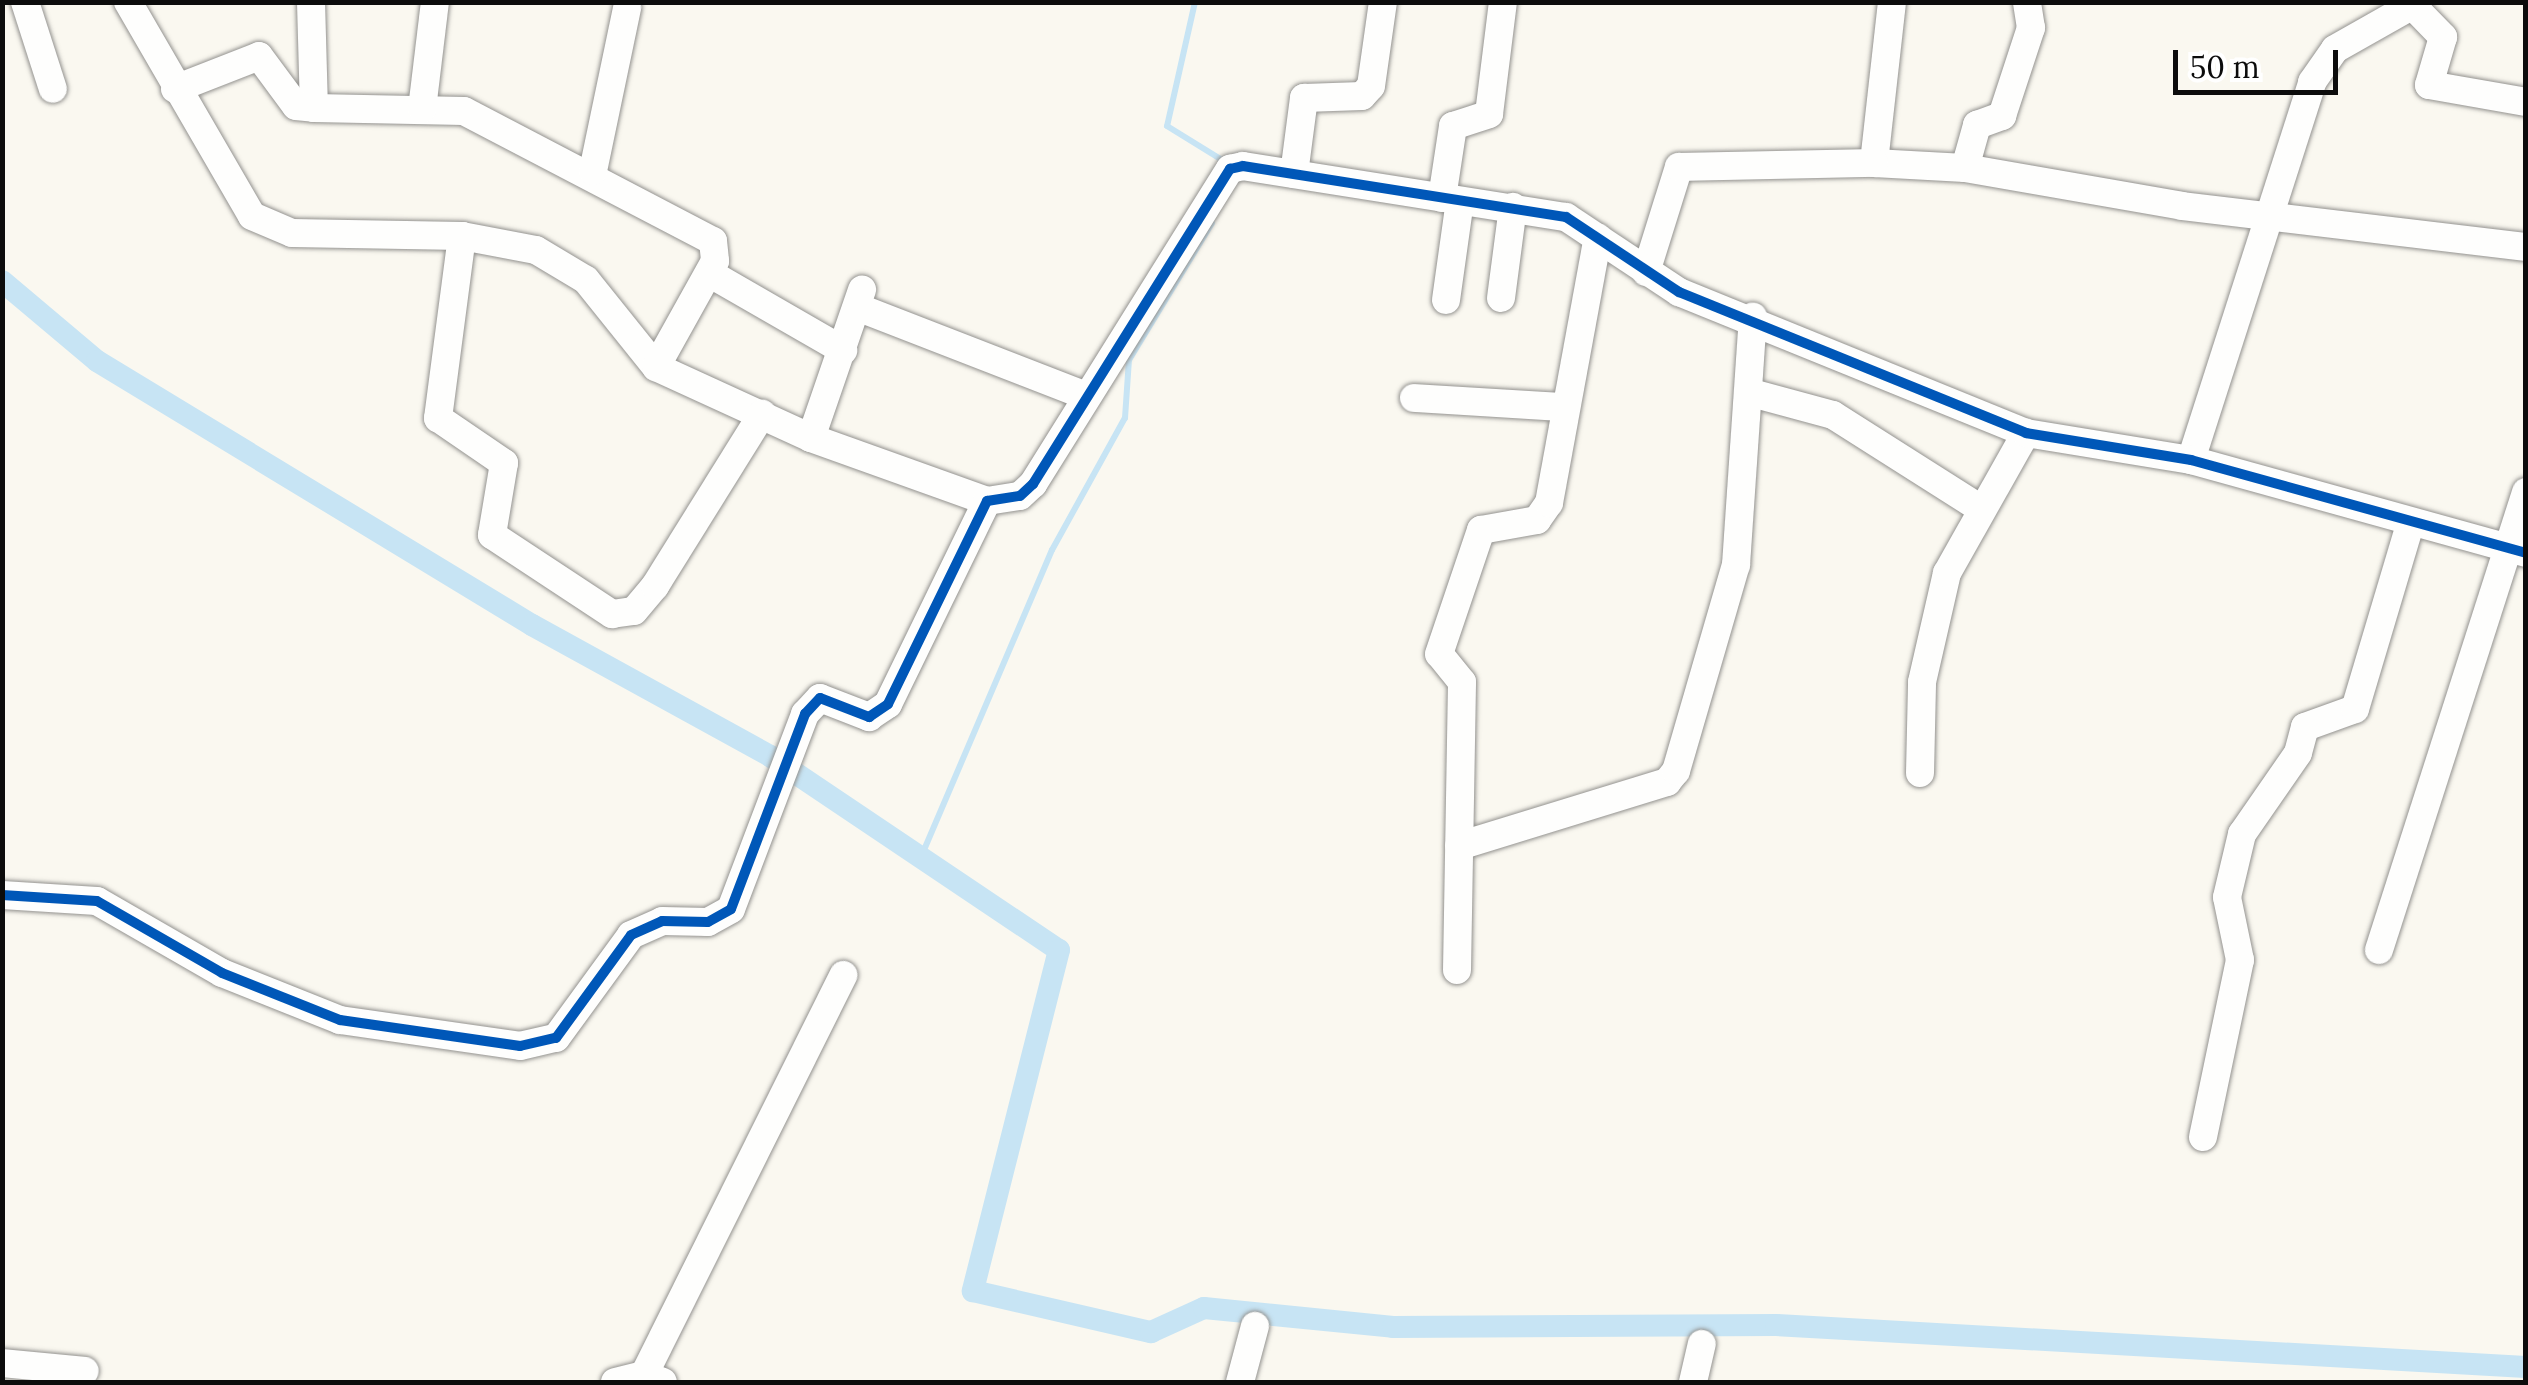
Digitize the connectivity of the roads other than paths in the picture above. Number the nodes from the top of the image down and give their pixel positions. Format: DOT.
graph roads {
  1 [pos="26,2"];
  2 [pos="128,2"];
  3 [pos="311,2"];
  4 [pos="434,2"];
  5 [pos="1383,2"];
  6 [pos="1503,2"];
  7 [pos="1892,2"];
  8 [pos="2027,2"];
  9 [pos="2412,4"];
  10 [pos="626,8"];
  11 [pos="54,88"];
  12 [pos="175,89"];
  13 [pos="2526,102"];
  14 [pos="314,108"];
  15 [pos="422,110"];
  16 [pos="1874,163"];
  17 [pos="1965,168"];
  18 [pos="593,171"];
  19 [pos="1294,174"];
  20 [pos="1451,199"];
  21 [pos="1512,208"];
  22 [pos="2277,214"];
  23 [pos="462,236"];
  24 [pos="1598,237"];
  25 [pos="2526,248"];
  26 [pos="709,272"];
  27 [pos="1646,272"];
  28 [pos="1501,298"];
  29 [pos="1446,300"];
  30 [pos="1753,317"];
  31 [pos="843,350"];
  32 [pos="656,367"];
  33 [pos="1748,392"];
  34 [pos="1086,396"];
  35 [pos="1414,398"];
  36 [pos="1560,407"];
  37 [pos="762,414"];
  38 [pos="2026,433"];
  39 [pos="811,438"];
  40 [pos="2191,460"];
  41 [pos="2526,492"];
  42 [pos="987,502"];
  43 [pos="1981,509"];
  44 [pos="2410,524"];
  45 [pos="2516,550"];
  46 [pos="1920,774"];
  47 [pos="1459,846"];
  48 [pos="2,895"];
  49 [pos="2380,950"];
  50 [pos="1457,970"];
  51 [pos="843,975"];
  52 [pos="2203,1137"];
  53 [pos="1256,1326"];
  54 [pos="1702,1344"];
  55 [pos="2,1363"];
  56 [pos="85,1371"];
  57 [pos="653,1379"];
  58 [pos="614,1382"];
  59 [pos="1240,1382"];
  60 [pos="1693,1382"];
  1 -- 11 [label="street"];
  2 -- 12 [label="street"];
  3 -- 14 [label="street"];
  4 -- 15 [label="street"];
  5 -- 19 [label="street"];
  6 -- 20 [label="street"];
  7 -- 16 [label="street"];
  8 -- 17 [label="street"];
  9 -- 13 [label="street"];
  9 -- 22 [label="street"];
  10 -- 18 [label="street"];
  12 -- 14 [label="street"];
  12 -- 23 [label="street"];
  14 -- 15 [label="street"];
  15 -- 18 [label="street"];
  16 -- 17 [label="street"];
  16 -- 27 [label="street"];
  17 -- 22 [label="street"];
  18 -- 26 [label="street"];
  19 -- 20 [label="street"];
  19 -- 34 [label="street"];
  20 -- 21 [label="street"];
  20 -- 29 [label="street"];
  21 -- 24 [label="street"];
  21 -- 28 [label="street"];
  22 -- 25 [label="street"];
  22 -- 40 [label="street"];
  23 -- 32 [label="street"];
  23 -- 37 [label="street"];
  24 -- 27 [label="street"];
  24 -- 36 [label="street"];
  26 -- 31 [label="street"];
  26 -- 32 [label="street"];
  27 -- 30 [label="street"];
  30 -- 33 [label="street"];
  30 -- 38 [label="street"];
  31 -- 34 [label="street"];
  31 -- 39 [label="street"];
  32 -- 37 [label="street"];
  33 -- 43 [label="street"];
  33 -- 47 [label="street"];
  34 -- 42 [label="street"];
  35 -- 36 [label="street"];
  36 -- 47 [label="street"];
  37 -- 39 [label="street"];
  38 -- 40 [label="street"];
  38 -- 43 [label="street"];
  39 -- 42 [label="street"];
  40 -- 44 [label="street"];
  41 -- 45 [label="street"];
  42 -- 48 [label="street"];
  43 -- 46 [label="street"];
  44 -- 45 [label="street"];
  44 -- 52 [label="street"];
  45 -- 49 [label="street"];
  47 -- 50 [label="street"];
  51 -- 57 [label="street"];
  53 -- 59 [label="street"];
  54 -- 60 [label="street"];
  55 -- 56 [label="street"];
  57 -- 58 [label="street"];
}
